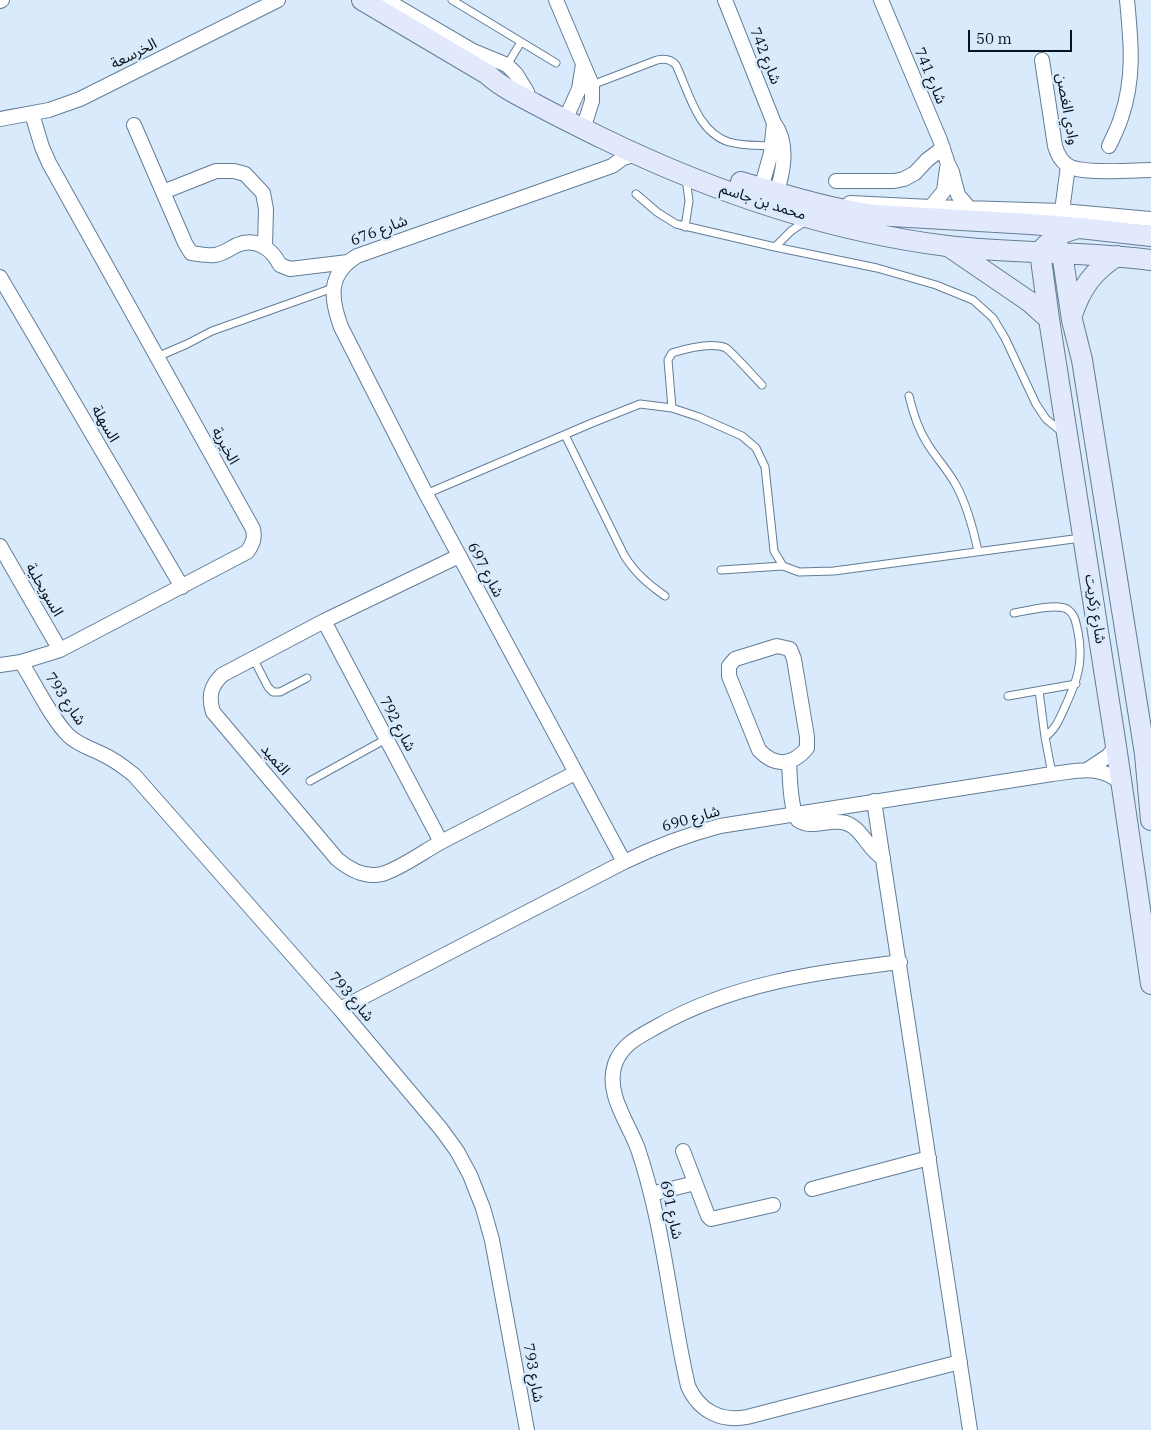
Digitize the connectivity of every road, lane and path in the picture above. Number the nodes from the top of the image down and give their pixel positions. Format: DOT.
graph roads {
  1 [pos="278,0"];
  2 [pos="362,0"];
  3 [pos="386,0"];
  4 [pos="452,0"];
  5 [pos="556,0"];
  6 [pos="725,0"];
  7 [pos="881,0"];
  8 [pos="1126,0"];
  9 [pos="521,42"];
  10 [pos="1042,60"];
  11 [pos="556,63"];
  12 [pos="583,64"];
  13 [pos="507,65"];
  14 [pos="487,74"];
  15 [pos="592,85"];
  16 [pos="527,92"];
  17 [pos="32,114"];
  18 [pos="0,119"];
  19 [pos="576,121"];
  20 [pos="774,123"];
  21 [pos="134,125"];
  22 [pos="609,141"];
  23 [pos="772,146"];
  24 [pos="1109,146"];
  25 [pos="943,148"];
  26 [pos="637,154"];
  27 [pos="948,164"];
  28 [pos="1068,166"];
  29 [pos="602,169"];
  30 [pos="1151,170"];
  31 [pos="685,175"];
  32 [pos="836,181"];
  33 [pos="894,181"];
  34 [pos="163,192"];
  35 [pos="636,194"];
  36 [pos="767,197"];
  37 [pos="894,206"];
  38 [pos="931,207"];
  39 [pos="830,208"];
  40 [pos="970,208"];
  41 [pos="1062,211"];
  42 [pos="811,218"];
  43 [pos="1151,219"];
  44 [pos="1030,224"];
  45 [pos="685,227"];
  46 [pos="1080,228"];
  47 [pos="1151,236"];
  48 [pos="265,246"];
  49 [pos="948,246"];
  50 [pos="775,247"];
  51 [pos="1052,248"];
  52 [pos="1117,256"];
  53 [pos="1151,260"];
  54 [pos="348,262"];
  55 [pos="0,277"];
  56 [pos="333,288"];
  57 [pos="1071,317"];
  58 [pos="1049,319"];
  59 [pos="157,357"];
  60 [pos="762,385"];
  61 [pos="909,396"];
  62 [pos="672,408"];
  63 [pos="564,435"];
  64 [pos="1068,437"];
  65 [pos="426,494"];
  66 [pos="1084,538"];
  67 [pos="0,546"];
  68 [pos="978,551"];
  69 [pos="459,556"];
  70 [pos="783,566"];
  71 [pos="721,570"];
  72 [pos="182,587"];
  73 [pos="665,596"];
  74 [pos="1014,613"];
  75 [pos="324,620"];
  76 [pos="60,650"];
  77 [pos="253,658"];
  78 [pos="21,662"];
  79 [pos="0,665"];
  80 [pos="307,678"];
  81 [pos="1076,684"];
  82 [pos="1039,691"];
  83 [pos="1008,696"];
  84 [pos="1045,737"];
  85 [pos="386,739"];
  86 [pos="1116,746"];
  87 [pos="789,762"];
  88 [pos="1087,770"];
  89 [pos="575,773"];
  90 [pos="1052,774"];
  91 [pos="310,781"];
  92 [pos="1122,783"];
  93 [pos="874,802"];
  94 [pos="795,814"];
  95 [pos="1151,820"];
  96 [pos="441,842"];
  97 [pos="883,858"];
  98 [pos="624,862"];
  99 [pos="900,962"];
  100 [pos="1151,984"];
  101 [pos="340,1009"];
  102 [pos="683,1150"];
  103 [pos="929,1158"];
  104 [pos="695,1183"];
  105 [pos="812,1189"];
  106 [pos="651,1194"];
  107 [pos="773,1205"];
  108 [pos="960,1362"];
  109 [pos="527,1430"];
  110 [pos="970,1430"];
  1 -- 17 [label="street, الخرسعة"];
  2 -- 14 [label="street, محمد بن جاسم"];
  3 -- 13 [label="street"];
  4 -- 9 [label="lane"];
  5 -- 12 [label="street"];
  6 -- 20 [label="street, شارع 742"];
  7 -- 25 [label="street, شارع 741"];
  8 -- 24 [label="street"];
  9 -- 11 [label="lane"];
  9 -- 13 [label="lane"];
  10 -- 28 [label="street, وادي الغصن"];
  12 -- 15 [label="street"];
  12 -- 19 [label="street"];
  13 -- 16 [label="street"];
  14 -- 16 [label="street, محمد بن جاسم"];
  14 -- 19 [label="street, محمد بن جاسم"];
  15 -- 19 [label="street"];
  15 -- 23 [label="lane"];
  16 -- 19 [label="street, محمد بن جاسم"];
  17 -- 18 [label="street, الخرسعة"];
  17 -- 59 [label="street, الخيرية"];
  19 -- 22 [label="street, محمد بن جاسم"];
  19 -- 36 [label="street, محمد بن جاسم"];
  20 -- 23 [label="street, شارع 742"];
  20 -- 36 [label="street, شارع 742"];
  21 -- 34 [label="street"];
  22 -- 26 [label="street, محمد بن جاسم"];
  22 -- 29 [label="street"];
  23 -- 36 [label="street, شارع 742"];
  25 -- 27 [label="street, شارع 741"];
  25 -- 33 [label="street"];
  26 -- 29 [label="street, شارع 676"];
  26 -- 31 [label="street, محمد بن جاسم"];
  27 -- 38 [label="street, شارع 741"];
  27 -- 40 [label="street, شارع 741"];
  28 -- 30 [label="street, وادي الغصن"];
  28 -- 41 [label="street"];
  29 -- 54 [label="street, شارع 676"];
  31 -- 36 [label="street, محمد بن جاسم"];
  31 -- 45 [label="lane"];
  32 -- 33 [label="street"];
  33 -- 37 [label="street"];
  34 -- 48 [label="street"];
  34 -- 48 [label="street"];
  35 -- 45 [label="lane"];
  36 -- 39 [label="street, محمد بن جاسم"];
  36 -- 42 [label="street, محمد بن جاسم"];
  37 -- 38 [label="street"];
  37 -- 39 [label="street"];
  38 -- 40 [label="street"];
  39 -- 44 [label="street, محمد بن جاسم"];
  40 -- 41 [label="street"];
  41 -- 43 [label="street"];
  42 -- 49 [label="street, محمد بن جاسم"];
  42 -- 50 [label="lane"];
  44 -- 46 [label="street, محمد بن جاسم"];
  44 -- 51 [label="street"];
  45 -- 50 [label="lane"];
  46 -- 47 [label="street, محمد بن جاسم"];
  46 -- 51 [label="street"];
  48 -- 54 [label="street"];
  49 -- 51 [label="street, محمد بن جاسم"];
  49 -- 58 [label="street"];
  50 -- 64 [label="lane"];
  51 -- 52 [label="street, محمد بن جاسم"];
  51 -- 57 [label="street, شارع زكريت"];
  51 -- 58 [label="street, شارع زكريت"];
  52 -- 53 [label="street, محمد بن جاسم"];
  52 -- 57 [label="street"];
  54 -- 56 [label="street, شارع 676"];
  55 -- 72 [label="street, السهلة"];
  56 -- 59 [label="lane"];
  56 -- 65 [label="street, شارع 697"];
  57 -- 95 [label="street, شارع زكريت"];
  58 -- 64 [label="street, شارع زكريت"];
  59 -- 72 [label="street, الخيرية"];
  60 -- 62 [label="lane"];
  61 -- 68 [label="lane"];
  62 -- 63 [label="lane"];
  62 -- 70 [label="lane"];
  63 -- 65 [label="lane"];
  63 -- 73 [label="lane"];
  64 -- 66 [label="street, شارع زكريت"];
  65 -- 69 [label="street, شارع 697"];
  66 -- 68 [label="lane"];
  66 -- 86 [label="street, شارع زكريت"];
  67 -- 76 [label="street, السويحلية"];
  68 -- 70 [label="lane"];
  69 -- 75 [label="street, الثميد"];
  69 -- 89 [label="street, شارع 697"];
  70 -- 71 [label="lane"];
  72 -- 76 [label="street, الخيرية"];
  74 -- 81 [label="lane"];
  75 -- 77 [label="street, الثميد"];
  75 -- 85 [label="street, شارع 792"];
  76 -- 78 [label="street, الخيرية"];
  77 -- 80 [label="lane"];
  77 -- 96 [label="street, الثميد"];
  78 -- 79 [label="street, الخيرية"];
  78 -- 101 [label="street, شارع 793"];
  81 -- 82 [label="lane"];
  81 -- 84 [label="lane"];
  82 -- 83 [label="lane"];
  82 -- 84 [label="lane"];
  84 -- 90 [label="lane"];
  85 -- 91 [label="lane"];
  85 -- 96 [label="street, شارع 792"];
  86 -- 88 [label="street, شارع 690"];
  86 -- 92 [label="street, شارع زكريت"];
  87 -- 87 [label="street"];
  87 -- 94 [label="street"];
  88 -- 90 [label="street, شارع 690"];
  88 -- 92 [label="street, شارع 690"];
  89 -- 96 [label="street, الثميد"];
  89 -- 98 [label="street, شارع 697"];
  90 -- 93 [label="street, شارع 690"];
  92 -- 100 [label="street, شارع زكريت"];
  93 -- 94 [label="street, شارع 690"];
  93 -- 97 [label="street"];
  94 -- 97 [label="street"];
  94 -- 98 [label="street, شارع 690"];
  97 -- 99 [label="street"];
  98 -- 101 [label="street, شارع 690"];
  99 -- 103 [label="street"];
  99 -- 106 [label="street, شارع 691"];
  101 -- 109 [label="street, شارع 793"];
  102 -- 104 [label="street"];
  103 -- 105 [label="street"];
  103 -- 108 [label="street"];
  104 -- 106 [label="street"];
  104 -- 107 [label="street"];
  106 -- 108 [label="street, شارع 691"];
  108 -- 110 [label="street"];
}
